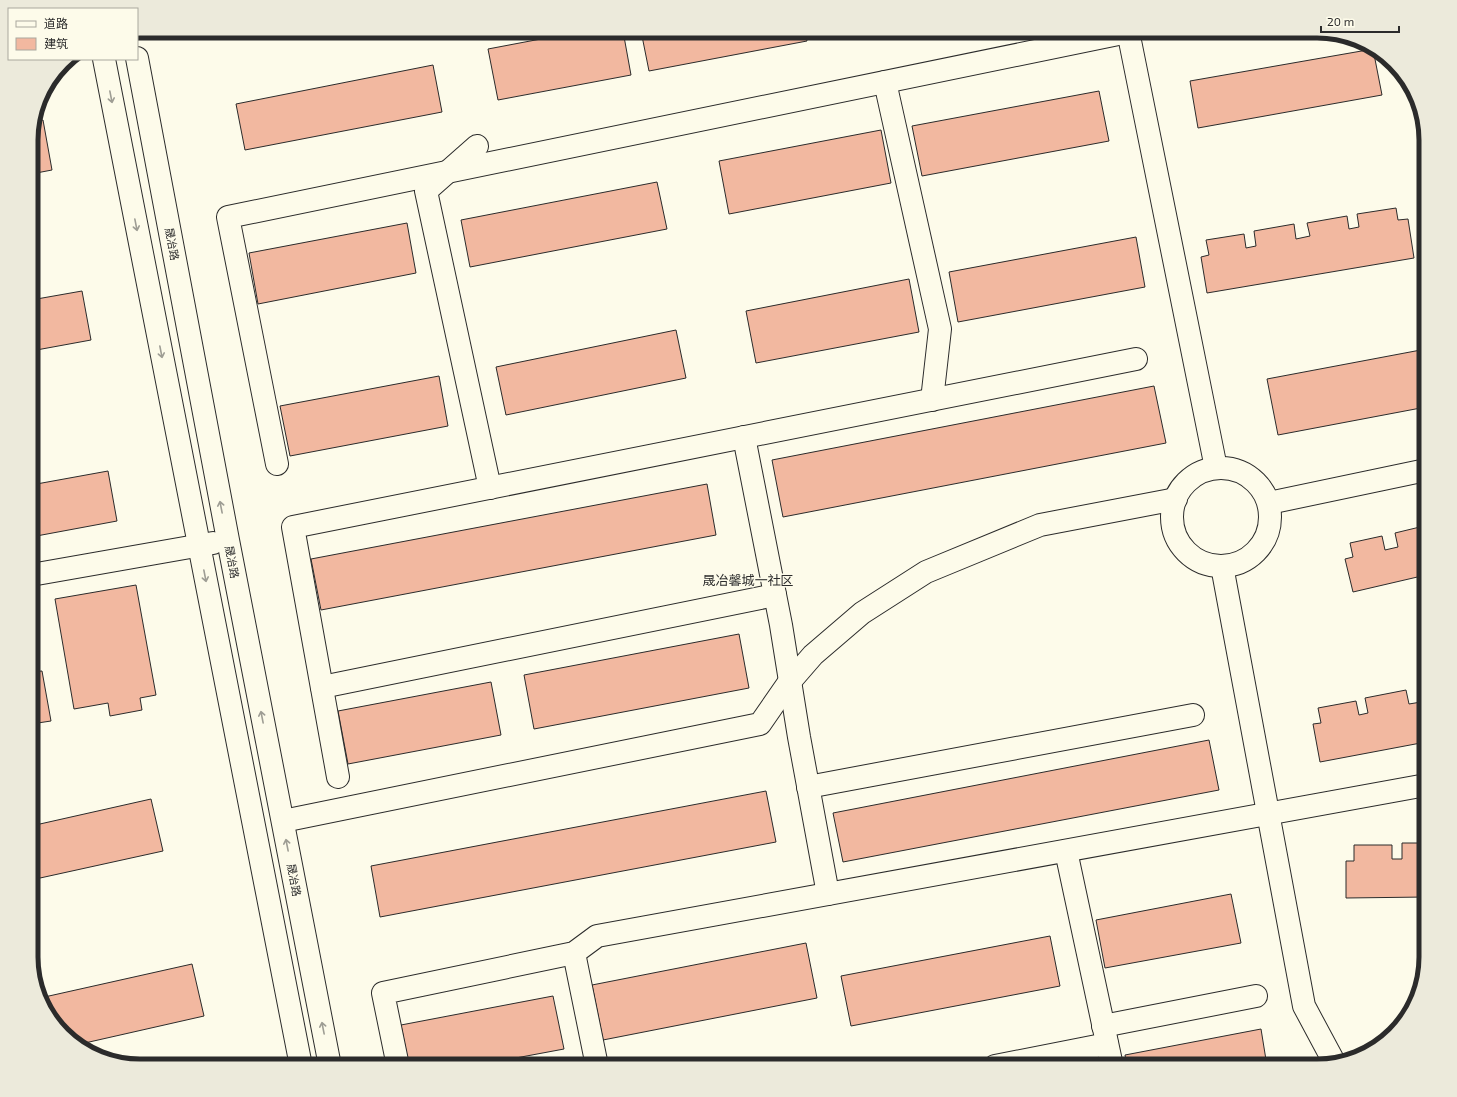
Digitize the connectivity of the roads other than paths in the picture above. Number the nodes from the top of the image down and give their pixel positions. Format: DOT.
graph roads {
  1 [pos="1099,38"];
  2 [pos="1129,38"];
  3 [pos="104,60"];
  4 [pos="137,60"];
  5 [pos="885,82"];
  6 [pos="477,146"];
  7 [pos="1136,359"];
  8 [pos="932,400"];
  9 [pos="744,437"];
  10 [pos="277,464"];
  11 [pos="1216,468"];
  12 [pos="1419,471"];
  13 [pos="490,488"];
  14 [pos="1176,499"];
  15 [pos="1269,503"];
  16 [pos="228,540"];
  17 [pos="199,545"];
  18 [pos="1222,566"];
  19 [pos="38,574"];
  20 [pos="775,595"];
  21 [pos="322,687"];
  22 [pos="1193,715"];
  23 [pos="338,776"];
  24 [pos="1419,786"];
  25 [pos="808,787"];
  26 [pos="1268,814"];
  27 [pos="283,821"];
  28 [pos="1066,851"];
  29 [pos="828,894"];
  30 [pos="574,953"];
  31 [pos="1256,996"];
  32 [pos="1105,1035"];
  33 [pos="1332,1058"];
  34 [pos="300,1059"];
  35 [pos="329,1059"];
  36 [pos="397,1059"];
  37 [pos="596,1059"];
  38 [pos="1020,1059"];
  39 [pos="1110,1059"];
  1 -- 5 [label="street"];
  2 -- 11 [label="street"];
  3 -- 17 [label="street, one-way"];
  16 -- 4 [label="street, 晟冶路, one-way"];
  5 -- 8 [label="street"];
  5 -- 10 [label="street"];
  6 -- 13 [label="street"];
  7 -- 8 [label="street"];
  8 -- 9 [label="street"];
  9 -- 13 [label="street"];
  9 -- 20 [label="street"];
  11 -- 14 [label="street"];
  11 -- 15 [label="street"];
  12 -- 15 [label="street"];
  13 -- 21 [label="street"];
  14 -- 18 [label="street"];
  14 -- 27 [label="street"];
  15 -- 18 [label="street"];
  16 -- 17 [label="street"];
  27 -- 16 [label="street, 晟冶路, one-way"];
  17 -- 19 [label="street"];
  17 -- 34 [label="street, one-way"];
  18 -- 26 [label="street"];
  20 -- 21 [label="street"];
  20 -- 25 [label="street"];
  21 -- 23 [label="street"];
  22 -- 25 [label="street"];
  24 -- 26 [label="street"];
  25 -- 29 [label="street"];
  26 -- 28 [label="street"];
  26 -- 33 [label="street"];
  35 -- 27 [label="street, 晟冶路, one-way"];
  28 -- 29 [label="street"];
  28 -- 32 [label="street"];
  29 -- 30 [label="street"];
  30 -- 36 [label="street"];
  30 -- 37 [label="street"];
  31 -- 32 [label="street"];
  32 -- 38 [label="street"];
  32 -- 39 [label="street"];
}
